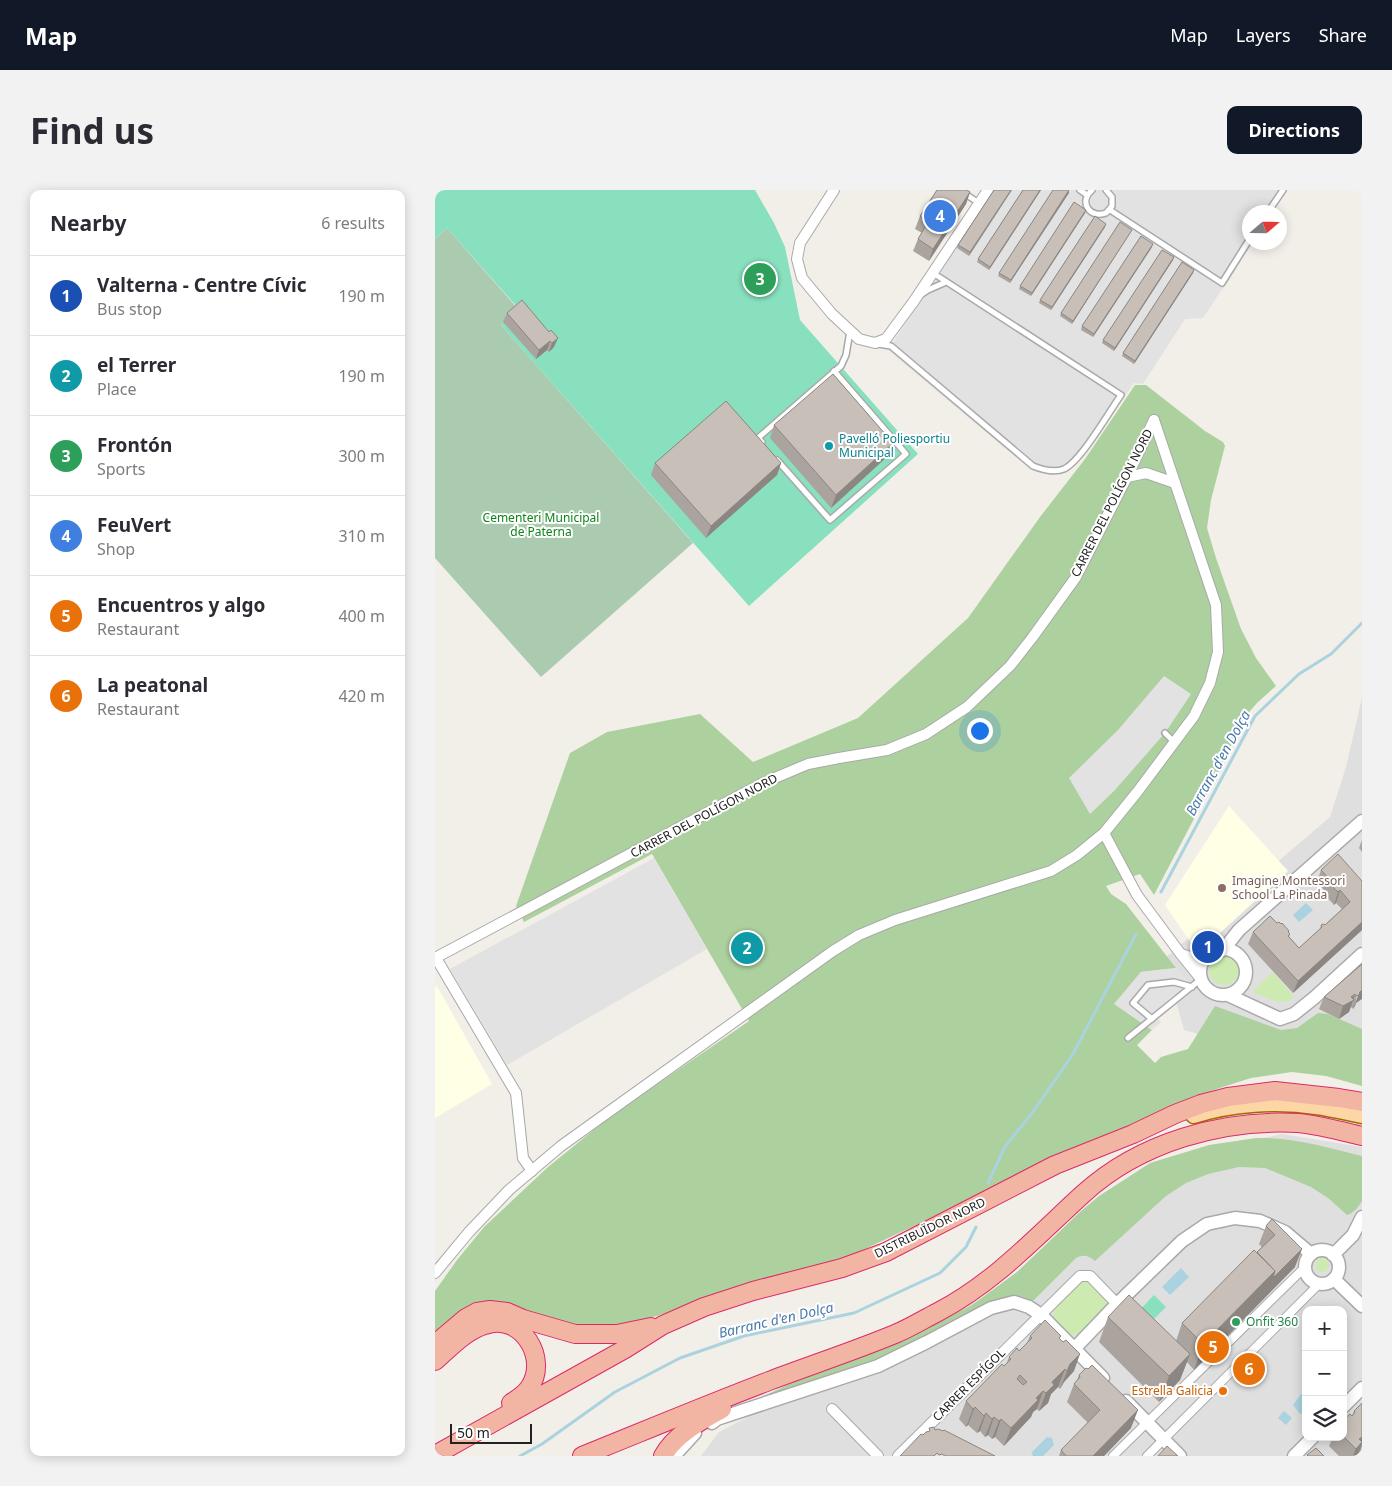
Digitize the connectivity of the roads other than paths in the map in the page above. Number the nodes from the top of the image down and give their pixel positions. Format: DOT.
graph roads {
  1 [pos="834,190"];
  2 [pos="959,190"];
  3 [pos="988,190"];
  4 [pos="1080,190"];
  5 [pos="1092,190"];
  6 [pos="1106,190"];
  7 [pos="1283,190"];
  8 [pos="1087,195"];
  9 [pos="979,203"];
  10 [pos="1273,205"];
  11 [pos="1110,210"];
  12 [pos="1242,250"];
  13 [pos="932,273"];
  14 [pos="946,282"];
  15 [pos="914,301"];
  16 [pos="851,331"];
  17 [pos="875,343"];
  18 [pos="834,371"];
  19 [pos="765,446"];
  20 [pos="771,453"];
  21 [pos="1127,477"];
  22 [pos="1175,483"];
  23 [pos="1165,734"];
  24 [pos="1175,742"];
  25 [pos="1362,821"];
  26 [pos="1104,833"];
  27 [pos="1223,950"];
  28 [pos="1180,953"];
  29 [pos="1362,954"];
  30 [pos="435,958"];
  31 [pos="1203,961"];
  32 [pos="1196,983"];
  33 [pos="1228,995"];
  34 [pos="1152,1019"];
  35 [pos="1128,1038"];
  36 [pos="1362,1102"];
  37 [pos="1362,1115"];
  38 [pos="1133,1134"];
  39 [pos="1362,1136"];
  40 [pos="532,1171"];
  41 [pos="1362,1218"];
  42 [pos="1311,1254"];
  43 [pos="1333,1255"];
  44 [pos="1305,1267"];
  45 [pos="435,1273"];
  46 [pos="1334,1279"];
  47 [pos="1319,1284"];
  48 [pos="1117,1304"];
  49 [pos="1362,1306"];
  50 [pos="1041,1315"];
  51 [pos="663,1325"];
  52 [pos="435,1344"];
  53 [pos="1074,1349"];
  54 [pos="435,1361"];
  55 [pos="1362,1388"];
  56 [pos="747,1389"];
  57 [pos="1347,1403"];
  58 [pos="832,1409"];
  59 [pos="1147,1423"];
  60 [pos="1163,1440"];
  61 [pos="1309,1441"];
  62 [pos="436,1454"];
  63 [pos="582,1456"];
  64 [pos="663,1456"];
  65 [pos="674,1456"];
  66 [pos="879,1456"];
  67 [pos="898,1456"];
  68 [pos="1113,1456"];
  69 [pos="1147,1456"];
  70 [pos="1180,1456"];
  71 [pos="1294,1456"];
  1 -- 16 [label="street"];
  2 -- 9 [label="lane"];
  3 -- 9 [label="street"];
  4 -- 8 [label="lane"];
  5 -- 8 [label="lane"];
  6 -- 11 [label="lane"];
  7 -- 10 [label="lane"];
  8 -- 11 [label="lane"];
  9 -- 13 [label="street"];
  11 -- 12 [label="lane"];
  13 -- 14 [label="lane"];
  13 -- 15 [label="street"];
  14 -- 15 [label="lane"];
  14 -- 17 [label="lane"];
  15 -- 17 [label="street"];
  16 -- 17 [label="street"];
  16 -- 18 [label="lane"];
  18 -- 19 [label="lane"];
  18 -- 20 [label="lane"];
  21 -- 22 [label="street"];
  21 -- 22 [label="street, CARRER DEL POLÍGON NORD"];
  21 -- 30 [label="street, CARRER DEL POLÍGON NORD"];
  22 -- 24 [label="street"];
  23 -- 24 [label="lane"];
  24 -- 26 [label="street"];
  25 -- 27 [label="street"];
  26 -- 28 [label="street"];
  26 -- 40 [label="street"];
  27 -- 31 [label="street"];
  27 -- 33 [label="street"];
  28 -- 31 [label="street"];
  28 -- 32 [label="street"];
  29 -- 33 [label="street"];
  30 -- 40 [label="street"];
  31 -- 32 [label="street"];
  32 -- 33 [label="street"];
  32 -- 34 [label="lane"];
  32 -- 34 [label="lane"];
  34 -- 35 [label="lane"];
  36 -- 38 [label="highway"];
  37 -- 38 [label="main road, DISTRIBUÏDOR NORD"];
  38 -- 51 [label="highway, DISTRIBUÏDOR NORD"];
  39 -- 56 [label="highway"];
  40 -- 45 [label="street"];
  41 -- 43 [label="street"];
  42 -- 43 [label="street"];
  42 -- 44 [label="street"];
  42 -- 48 [label="street"];
  43 -- 46 [label="street"];
  44 -- 47 [label="street"];
  44 -- 59 [label="street"];
  46 -- 47 [label="street"];
  46 -- 49 [label="street"];
  47 -- 60 [label="street"];
  48 -- 50 [label="street, CARRER ESPÍGOL"];
  48 -- 53 [label="street"];
  50 -- 53 [label="street"];
  50 -- 65 [label="street"];
  50 -- 67 [label="street, CARRER ESPÍGOL"];
  51 -- 52 [label="highway"];
  51 -- 62 [label="highway, DISTRIBUÏDOR NORD"];
  53 -- 59 [label="street"];
  54 -- 62 [label="highway"];
  55 -- 57 [label="street"];
  56 -- 63 [label="highway"];
  56 -- 64 [label="highway"];
  58 -- 66 [label="street"];
  59 -- 60 [label="street"];
  59 -- 68 [label="street"];
  60 -- 69 [label="street"];
  60 -- 70 [label="street"];
  61 -- 71 [label="street"];
}
